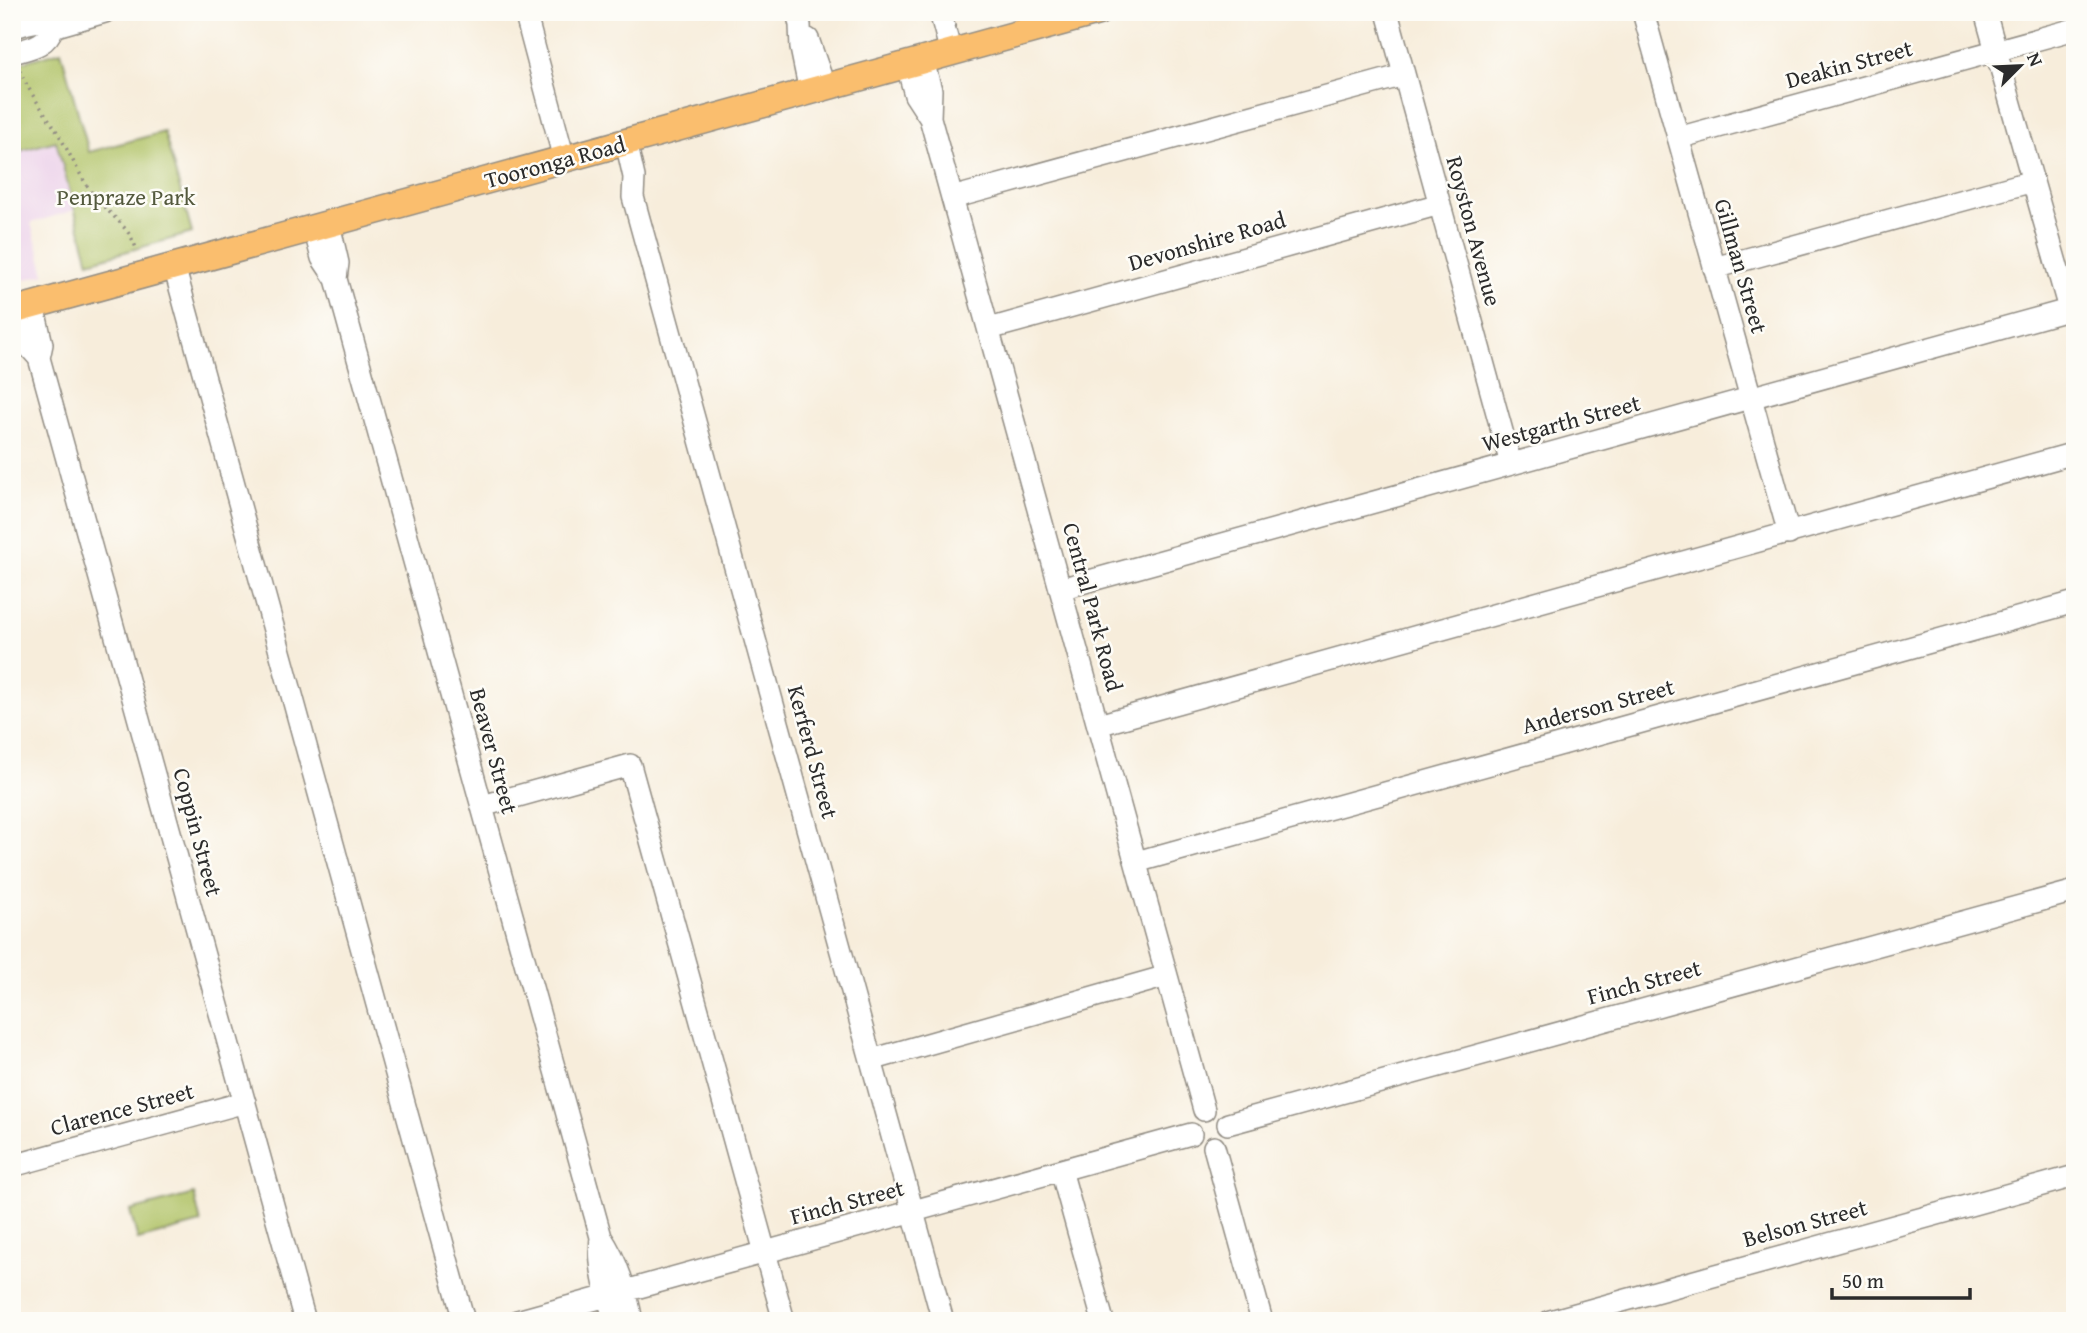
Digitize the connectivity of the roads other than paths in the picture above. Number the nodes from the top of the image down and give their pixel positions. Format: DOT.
graph roads {
  1 [pos="105,12"];
  2 [pos="525,12"];
  3 [pos="940,12"];
  4 [pos="1387,12"];
  5 [pos="1643,12"];
  6 [pos="1985,12"];
  7 [pos="1093,13"];
  8 [pos="799,18"];
  9 [pos="12,27"];
  10 [pos="53,27"];
  11 [pos="2075,29"];
  12 [pos="1996,50"];
  13 [pos="12,53"];
  14 [pos="951,53"];
  15 [pos="915,63"];
  16 [pos="1404,75"];
  17 [pos="817,90"];
  18 [pos="1678,138"];
  19 [pos="618,144"];
  20 [pos="564,159"];
  21 [pos="2033,181"];
  22 [pos="952,198"];
  23 [pos="1440,204"];
  24 [pos="321,226"];
  25 [pos="173,266"];
  26 [pos="1714,268"];
  27 [pos="21,308"];
  28 [pos="2072,309"];
  29 [pos="989,330"];
  30 [pos="1751,398"];
  31 [pos="2075,453"];
  32 [pos="1511,464"];
  33 [pos="1789,534"];
  34 [pos="1060,589"];
  35 [pos="2075,602"];
  36 [pos="1098,725"];
  37 [pos="482,806"];
  38 [pos="1136,862"];
  39 [pos="2075,891"];
  40 [pos="1167,976"];
  41 [pos="871,1060"];
  42 [pos="245,1102"];
  43 [pos="1204,1110"];
  44 [pos="1228,1124"];
  45 [pos="1191,1134"];
  46 [pos="1214,1147"];
  47 [pos="12,1166"];
  48 [pos="1061,1170"];
  49 [pos="2075,1176"];
  50 [pos="913,1211"];
  51 [pos="765,1252"];
  52 [pos="616,1293"];
  53 [pos="305,1321"];
  54 [pos="464,1321"];
  55 [pos="517,1321"];
  56 [pos="615,1321"];
  57 [pos="632,1321"];
  58 [pos="784,1321"];
  59 [pos="943,1321"];
  60 [pos="1103,1321"];
  61 [pos="1262,1321"];
  62 [pos="1550,1321"];
  1 -- 10 [label="street"];
  2 -- 20 [label="street"];
  3 -- 14 [label="street"];
  4 -- 16 [label="street, Royston Avenue"];
  5 -- 18 [label="street, Gillman Street"];
  6 -- 12 [label="street"];
  7 -- 14 [label="main road, Tooronga Road"];
  8 -- 17 [label="street"];
  9 -- 10 [label="street"];
  10 -- 13 [label="street"];
  11 -- 12 [label="street, Deakin Street"];
  12 -- 18 [label="street, Deakin Street"];
  12 -- 21 [label="street"];
  14 -- 15 [label="main road, Tooronga Road"];
  15 -- 17 [label="main road, Tooronga Road"];
  15 -- 22 [label="street, Central Park Road"];
  16 -- 22 [label="street"];
  16 -- 23 [label="street, Royston Avenue"];
  17 -- 19 [label="main road, Tooronga Road"];
  18 -- 26 [label="street, Gillman Street"];
  19 -- 20 [label="main road, Tooronga Road"];
  19 -- 41 [label="street, Kerferd Street"];
  20 -- 24 [label="main road, Tooronga Road"];
  21 -- 26 [label="street"];
  21 -- 28 [label="street"];
  22 -- 29 [label="street, Central Park Road"];
  23 -- 29 [label="street, Devonshire Road"];
  23 -- 32 [label="street, Royston Avenue"];
  24 -- 25 [label="main road, Tooronga Road"];
  24 -- 37 [label="street, Beaver Street"];
  25 -- 27 [label="main road, Tooronga Road"];
  25 -- 54 [label="street"];
  26 -- 30 [label="street, Gillman Street"];
  27 -- 42 [label="street, Coppin Street"];
  28 -- 30 [label="street, Westgarth Street"];
  29 -- 34 [label="street, Central Park Road"];
  30 -- 32 [label="street, Westgarth Street"];
  30 -- 33 [label="street, Gillman Street"];
  31 -- 33 [label="street"];
  32 -- 34 [label="street, Westgarth Street"];
  33 -- 36 [label="street"];
  34 -- 36 [label="street, Central Park Road"];
  35 -- 38 [label="street, Anderson Street"];
  36 -- 38 [label="street, Central Park Road"];
  37 -- 51 [label="street"];
  37 -- 52 [label="street, Beaver Street"];
  38 -- 40 [label="street, Central Park Road"];
  39 -- 44 [label="street, Finch Street"];
  40 -- 41 [label="street"];
  40 -- 43 [label="street, Central Park Road"];
  41 -- 50 [label="street, Kerferd Street"];
  42 -- 47 [label="street, Clarence Street"];
  42 -- 53 [label="street, Coppin Street"];
  43 -- 44 [label="street"];
  43 -- 45 [label="street"];
  44 -- 46 [label="street"];
  45 -- 46 [label="street"];
  45 -- 48 [label="street, Finch Street"];
  46 -- 61 [label="street"];
  48 -- 50 [label="street, Finch Street"];
  48 -- 60 [label="street"];
  49 -- 62 [label="street, Belson Street"];
  50 -- 51 [label="street, Finch Street"];
  50 -- 59 [label="street, Kerferd Street"];
  51 -- 52 [label="street, Finch Street"];
  51 -- 58 [label="street"];
  52 -- 55 [label="street, Finch Street"];
  52 -- 56 [label="street, Beaver Street"];
  52 -- 57 [label="street, Beaver Street"];
}
